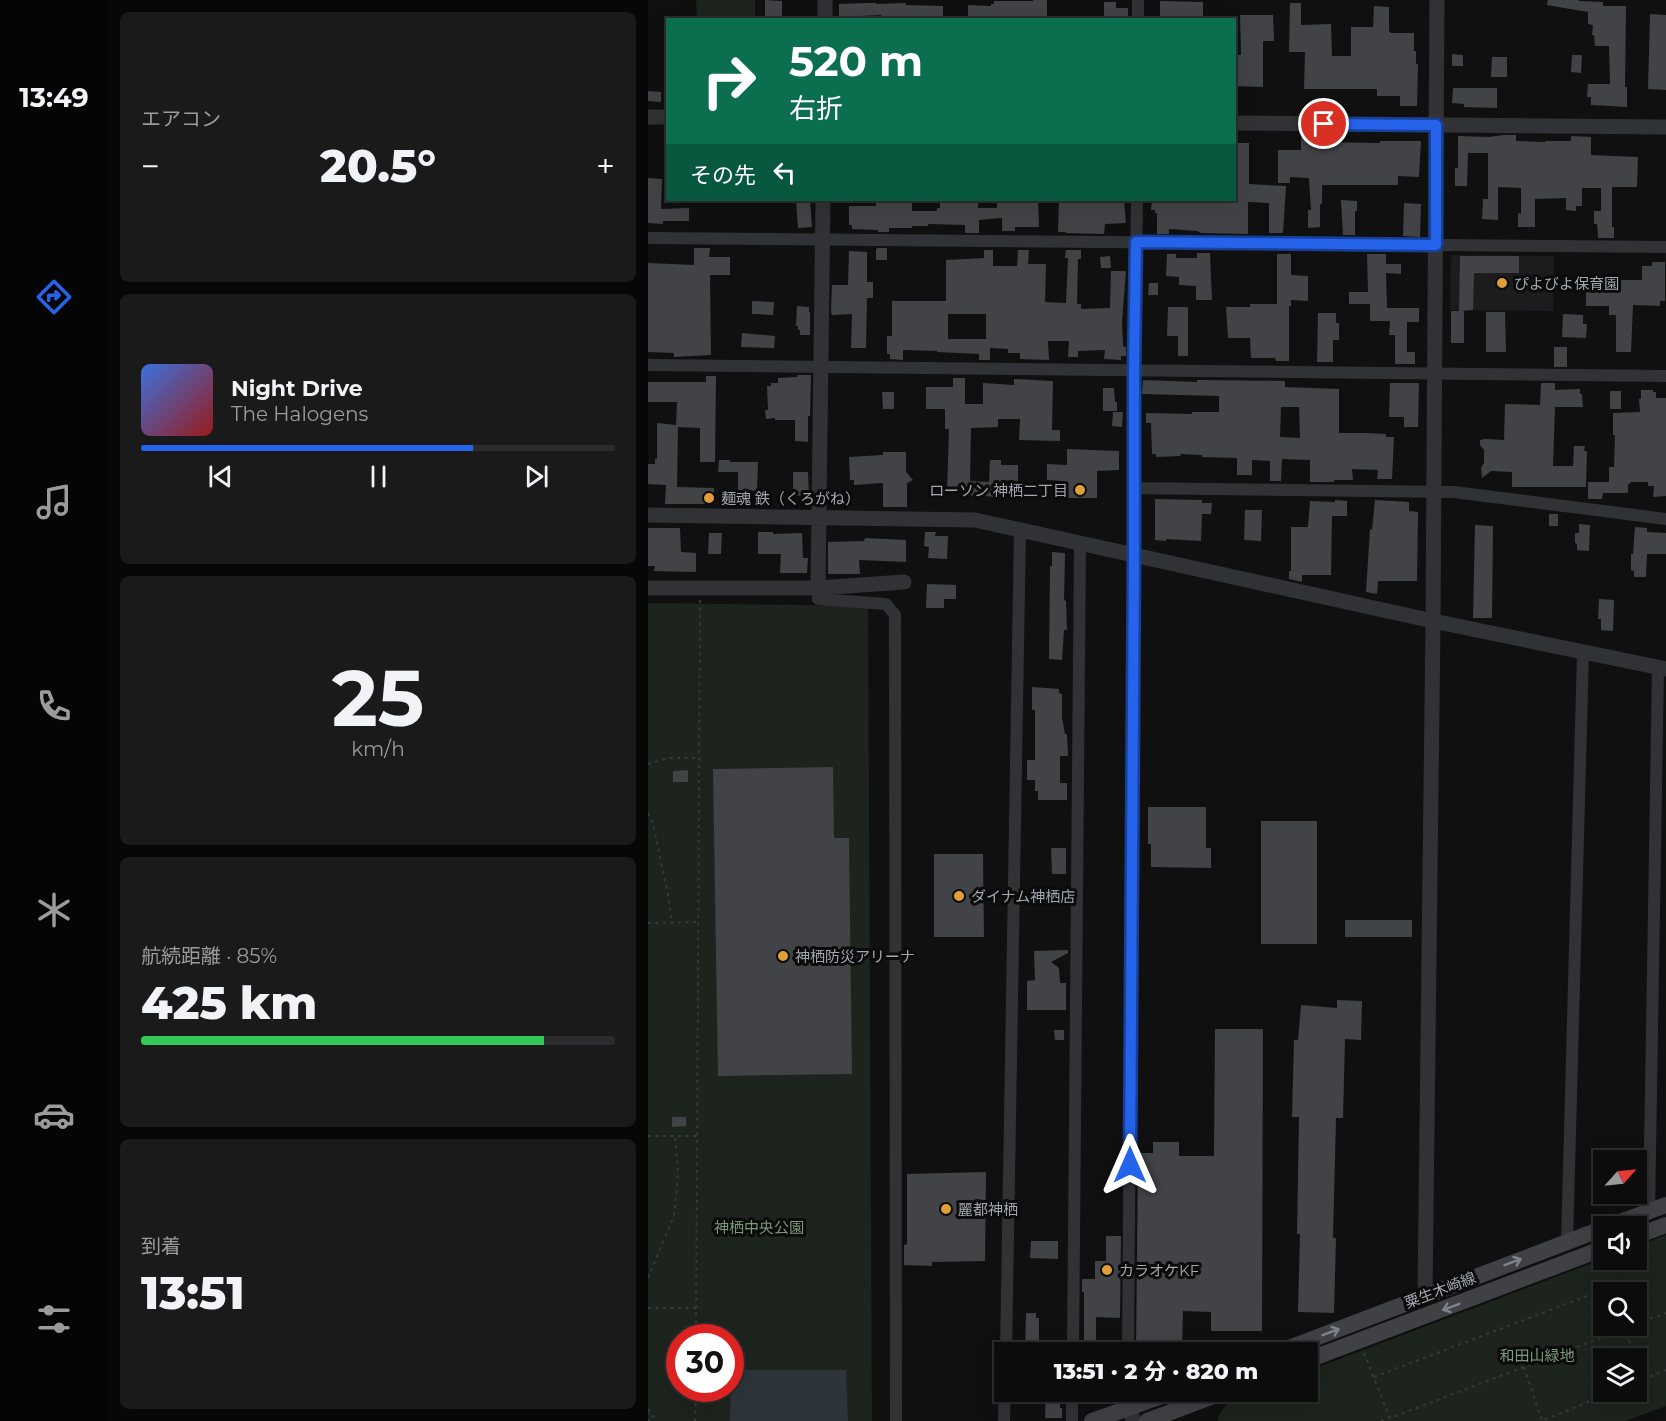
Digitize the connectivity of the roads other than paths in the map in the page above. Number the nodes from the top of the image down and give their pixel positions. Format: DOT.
graph roads {
  1 [pos="825,0"];
  2 [pos="1138,0"];
  3 [pos="1437,0"];
  4 [pos="825,18"];
  5 [pos="1138,18"];
  6 [pos="648,117"];
  7 [pos="666,117"];
  8 [pos="1236,123"];
  9 [pos="1436,125"];
  10 [pos="1666,127"];
  11 [pos="823,201"];
  12 [pos="1137,201"];
  13 [pos="648,238"];
  14 [pos="823,239"];
  15 [pos="1136,242"];
  16 [pos="1436,245"];
  17 [pos="1666,247"];
  18 [pos="648,365"];
  19 [pos="822,366"];
  20 [pos="1134,370"];
  21 [pos="1435,374"];
  22 [pos="1666,376"];
  23 [pos="1134,488"];
  24 [pos="1433,492"];
  25 [pos="648,515"];
  26 [pos="820,517"];
  27 [pos="1666,519"];
  28 [pos="1020,530"];
  29 [pos="1080,543"];
  30 [pos="1134,555"];
  31 [pos="904,582"];
  32 [pos="648,588"];
  33 [pos="818,588"];
  34 [pos="1433,621"];
  35 [pos="1583,652"];
  36 [pos="1662,669"];
  37 [pos="1666,1205"];
  38 [pos="1648,1212"];
  39 [pos="1637,1216"];
  40 [pos="1666,1225"];
  41 [pos="1593,1232"];
  42 [pos="1647,1232"];
  43 [pos="1567,1242"];
  44 [pos="1593,1252"];
  45 [pos="1425,1295"];
  46 [pos="1006,1342"];
  47 [pos="1073,1342"];
  48 [pos="1128,1342"];
  49 [pos="1304,1342"];
  50 [pos="1318,1356"];
  51 [pos="1005,1402"];
  52 [pos="1072,1402"];
  53 [pos="1144,1402"];
  54 [pos="1199,1402"];
  55 [pos="1130,1407"];
  56 [pos="1154,1420"];
  57 [pos="896,1421"];
  58 [pos="1004,1421"];
  59 [pos="1072,1421"];
  60 [pos="1092,1421"];
  1 -- 4 [label="street"];
  2 -- 5 [label="street"];
  3 -- 9 [label="street"];
  6 -- 7 [label="street"];
  8 -- 9 [label="street"];
  9 -- 10 [label="street"];
  9 -- 16 [label="street"];
  11 -- 14 [label="street"];
  12 -- 15 [label="street"];
  13 -- 14 [label="street"];
  14 -- 15 [label="street"];
  14 -- 19 [label="street"];
  15 -- 16 [label="street"];
  15 -- 20 [label="street"];
  16 -- 17 [label="street"];
  16 -- 21 [label="street"];
  18 -- 19 [label="street"];
  19 -- 20 [label="street"];
  19 -- 26 [label="street"];
  20 -- 21 [label="street"];
  20 -- 23 [label="street"];
  21 -- 22 [label="street"];
  21 -- 24 [label="street"];
  23 -- 24 [label="street"];
  23 -- 30 [label="street"];
  24 -- 27 [label="street"];
  24 -- 34 [label="street"];
  25 -- 26 [label="street"];
  26 -- 28 [label="street"];
  26 -- 33 [label="street"];
  28 -- 29 [label="street"];
  28 -- 46 [label="street"];
  29 -- 30 [label="street"];
  29 -- 47 [label="street"];
  30 -- 34 [label="street"];
  30 -- 48 [label="street"];
  31 -- 33 [label="street"];
  32 -- 33 [label="street"];
  33 -- 57 [label="street"];
  34 -- 35 [label="street"];
  34 -- 45 [label="street"];
  35 -- 36 [label="street"];
  35 -- 43 [label="street"];
  36 -- 38 [label="street"];
  37 -- 38 [label="main road, 粟生木崎線"];
  38 -- 39 [label="main road, 粟生木崎線"];
  40 -- 42 [label="main road"];
  41 -- 43 [label="main road, 粟生木崎線"];
  45 -- 43 [label="main road, 粟生木崎線, one-way"];
  44 -- 50 [label="main road, 粟生木崎線, one-way"];
  49 -- 45 [label="main road, 粟生木崎線, one-way"];
  51 -- 58 [label="street"];
  52 -- 59 [label="street"];
  53 -- 55 [label="main road"];
  54 -- 56 [label="main road"];
  55 -- 56 [label="street"];
  55 -- 60 [label="main road"];
}
